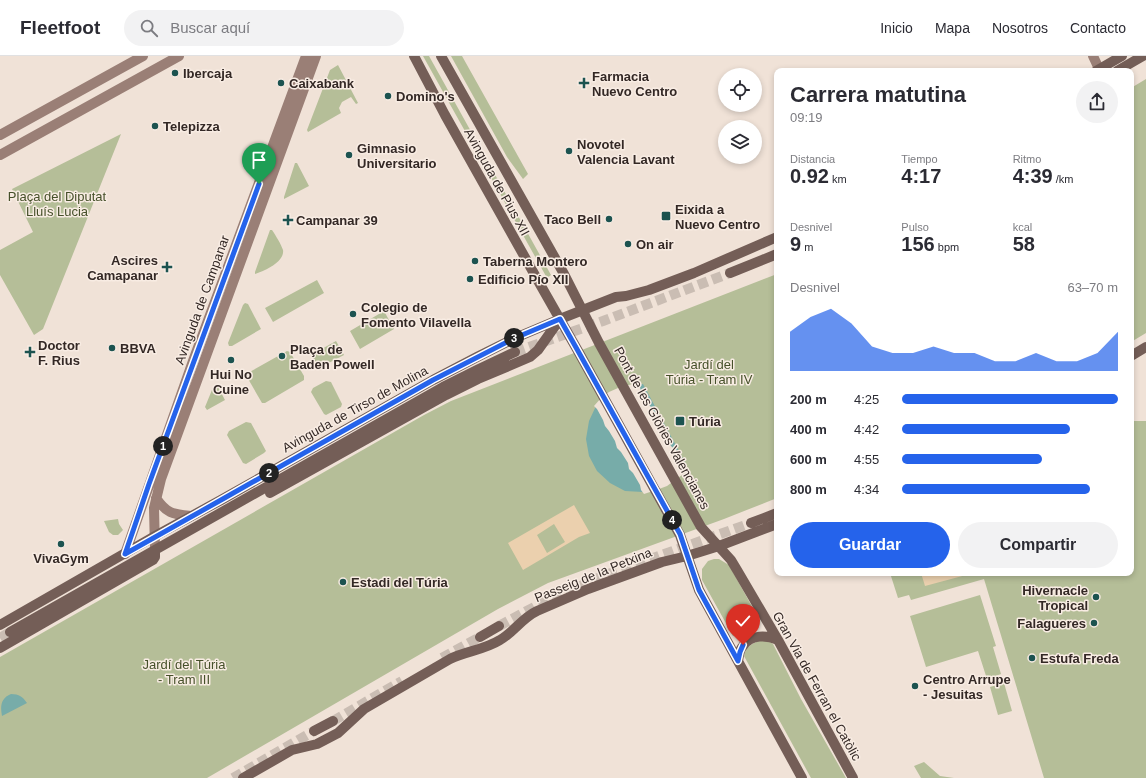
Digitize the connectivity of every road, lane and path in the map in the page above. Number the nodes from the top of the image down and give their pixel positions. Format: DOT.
graph roads {
  1 [pos="143,56"];
  2 [pos="179,56"];
  3 [pos="306,56"];
  4 [pos="316,56"];
  5 [pos="414,56"];
  6 [pos="440,56"];
  7 [pos="1093,56"];
  8 [pos="1122,56"];
  9 [pos="1143,56"];
  10 [pos="1098,68"];
  11 [pos="1102,68"];
  12 [pos="1122,68"];
  13 [pos="0,135"];
  14 [pos="0,155"];
  15 [pos="774,238"];
  16 [pos="774,255"];
  17 [pos="730,273"];
  18 [pos="582,310"];
  19 [pos="560,319"];
  20 [pos="599,343"];
  21 [pos="1146,347"];
  22 [pos="515,352"];
  23 [pos="1134,354"];
  24 [pos="357,435"];
  25 [pos="156,498"];
  26 [pos="221,500"];
  27 [pos="220,512"];
  28 [pos="774,514"];
  29 [pos="191,516"];
  30 [pos="751,523"];
  31 [pos="774,525"];
  32 [pos="155,536"];
  33 [pos="719,546"];
  34 [pos="155,550"];
  35 [pos="125,554"];
  36 [pos="688,556"];
  37 [pos="0,625"];
  38 [pos="499,626"];
  39 [pos="10,632"];
  40 [pos="480,637"];
  41 [pos="778,640"];
  42 [pos="0,648"];
  43 [pos="738,661"];
  44 [pos="333,721"];
  45 [pos="314,731"];
  46 [pos="243,778"];
  47 [pos="802,778"];
  48 [pos="853,778"];
  1 -- 13 [label="main road"];
  2 -- 14 [label="main road"];
  3 -- 35 [label="main road, Avinguda de Campanar"];
  4 -- 25 [label="main road, Avinguda de Campanar"];
  5 -- 19 [label="main road, Avinguda de Pius XII"];
  6 -- 18 [label="main road, Avinguda de Pius XII"];
  7 -- 10 [label="main road"];
  8 -- 11 [label="main road"];
  9 -- 12 [label="main road"];
  15 -- 18 [label="main road, Avinguda de Tirso de Molina"];
  16 -- 17 [label="main road"];
  18 -- 19 [label="main road, Avinguda de Tirso de Molina"];
  18 -- 20 [label="main road, Avinguda de Pius XII"];
  19 -- 26 [label="main road, Avinguda de Tirso de Molina"];
  19 -- 27 [label="main road"];
  19 -- 36 [label="main road, Avinguda de Pius XII"];
  20 -- 33 [label="main road, Pont de les Glòries Valencianes"];
  21 -- 23 [label="main road"];
  22 -- 24 [label="main road, Avinguda de Tirso de Molina"];
  24 -- 26 [label="main road"];
  24 -- 27 [label="main road, Avinguda de Tirso de Molina"];
  25 -- 29 [label="main road"];
  25 -- 32 [label="main road, Avinguda de Campanar"];
  26 -- 29 [label="main road, Avinguda de Tirso de Molina"];
  27 -- 34 [label="main road, Avinguda de Tirso de Molina"];
  28 -- 30 [label="main road"];
  29 -- 32 [label="main road, Avinguda de Tirso de Molina"];
  31 -- 33 [label="main road, Passeig de la Petxina"];
  32 -- 34 [label="main road, Avinguda de Campanar"];
  32 -- 35 [label="main road, Avinguda de Tirso de Molina"];
  33 -- 36 [label="main road, Passeig de la Petxina"];
  33 -- 41 [label="main road, Gran Via de Ferran el Catòlic"];
  34 -- 39 [label="main road, Avinguda de Tirso de Molina"];
  34 -- 42 [label="main road"];
  35 -- 37 [label="main road, Avinguda de Tirso de Molina"];
  36 -- 43 [label="main road"];
  36 -- 46 [label="main road, Passeig de la Petxina"];
  38 -- 40 [label="main road"];
  41 -- 43 [label="main road"];
  41 -- 48 [label="main road, Gran Via de Ferran el Catòlic"];
  43 -- 47 [label="main road"];
  44 -- 45 [label="main road"];
}
